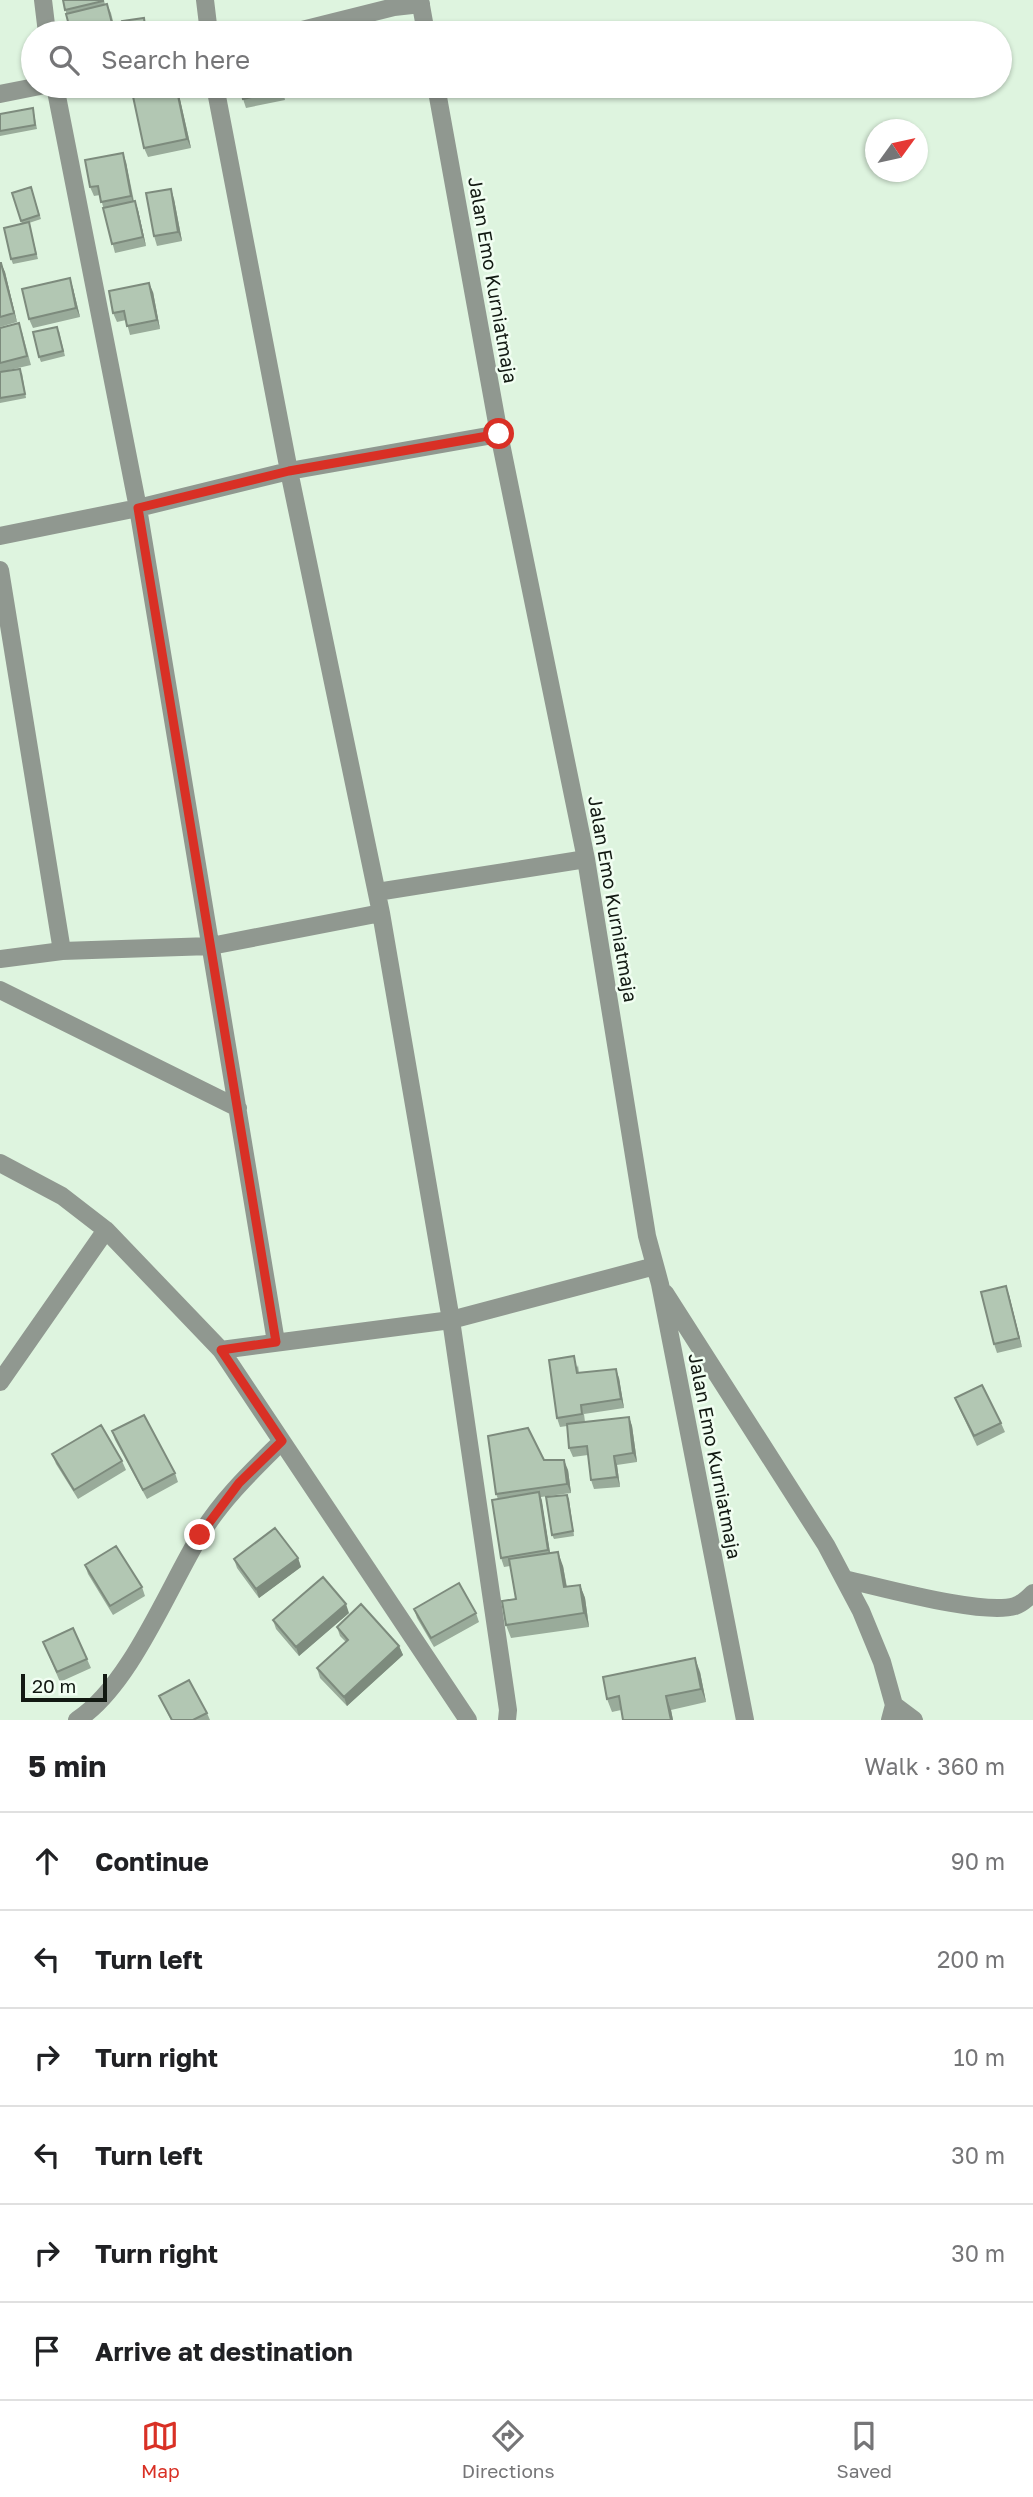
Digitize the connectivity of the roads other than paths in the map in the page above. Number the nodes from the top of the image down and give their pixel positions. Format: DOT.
graph roads {
  1 [pos="43,0"];
  2 [pos="205,0"];
  3 [pos="421,2"];
  4 [pos="46,21"];
  5 [pos="207,21"];
  6 [pos="338,21"];
  7 [pos="424,21"];
  8 [pos="21,90"];
  9 [pos="0,94"];
  10 [pos="57,98"];
  11 [pos="217,98"];
  12 [pos="438,98"];
  13 [pos="499,434"];
  14 [pos="289,471"];
  15 [pos="138,508"];
  16 [pos="0,536"];
  17 [pos="0,570"];
  18 [pos="586,859"];
  19 [pos="377,892"];
  20 [pos="381,913"];
  21 [pos="211,946"];
  22 [pos="62,951"];
  23 [pos="0,958"];
  24 [pos="0,990"];
  25 [pos="238,1108"];
  26 [pos="0,1163"];
  27 [pos="106,1230"];
  28 [pos="655,1266"];
  29 [pos="660,1284"];
  30 [pos="451,1320"];
  31 [pos="276,1342"];
  32 [pos="221,1350"];
  33 [pos="0,1382"];
  34 [pos="282,1441"];
  35 [pos="844,1579"];
  36 [pos="1033,1593"];
  37 [pos="892,1713"];
  38 [pos="78,1720"];
  39 [pos="468,1720"];
  40 [pos="507,1720"];
  41 [pos="745,1720"];
  42 [pos="914,1720"];
  1 -- 4 [label="street"];
  2 -- 5 [label="street"];
  3 -- 6 [label="street"];
  3 -- 7 [label="street"];
  8 -- 9 [label="street"];
  10 -- 15 [label="street"];
  11 -- 14 [label="street"];
  12 -- 13 [label="street, Jalan Emo Kurniatmaja"];
  13 -- 14 [label="street"];
  13 -- 18 [label="street, Jalan Emo Kurniatmaja"];
  14 -- 15 [label="street"];
  14 -- 19 [label="street"];
  15 -- 16 [label="street"];
  15 -- 21 [label="street"];
  17 -- 22 [label="street"];
  18 -- 19 [label="street"];
  18 -- 28 [label="street, Jalan Emo Kurniatmaja"];
  19 -- 20 [label="street"];
  20 -- 21 [label="street"];
  20 -- 30 [label="street"];
  21 -- 22 [label="street"];
  21 -- 25 [label="street"];
  22 -- 23 [label="street"];
  24 -- 25 [label="street"];
  25 -- 31 [label="street"];
  26 -- 27 [label="street"];
  27 -- 32 [label="street"];
  27 -- 33 [label="street"];
  28 -- 29 [label="street, Jalan Emo Kurniatmaja"];
  28 -- 30 [label="street"];
  29 -- 35 [label="street"];
  29 -- 41 [label="street, Jalan Emo Kurniatmaja"];
  30 -- 31 [label="street"];
  30 -- 40 [label="street"];
  31 -- 32 [label="street"];
  32 -- 34 [label="street"];
  34 -- 38 [label="street"];
  34 -- 39 [label="street"];
  35 -- 36 [label="street"];
  35 -- 37 [label="street"];
  37 -- 42 [label="street"];
}
